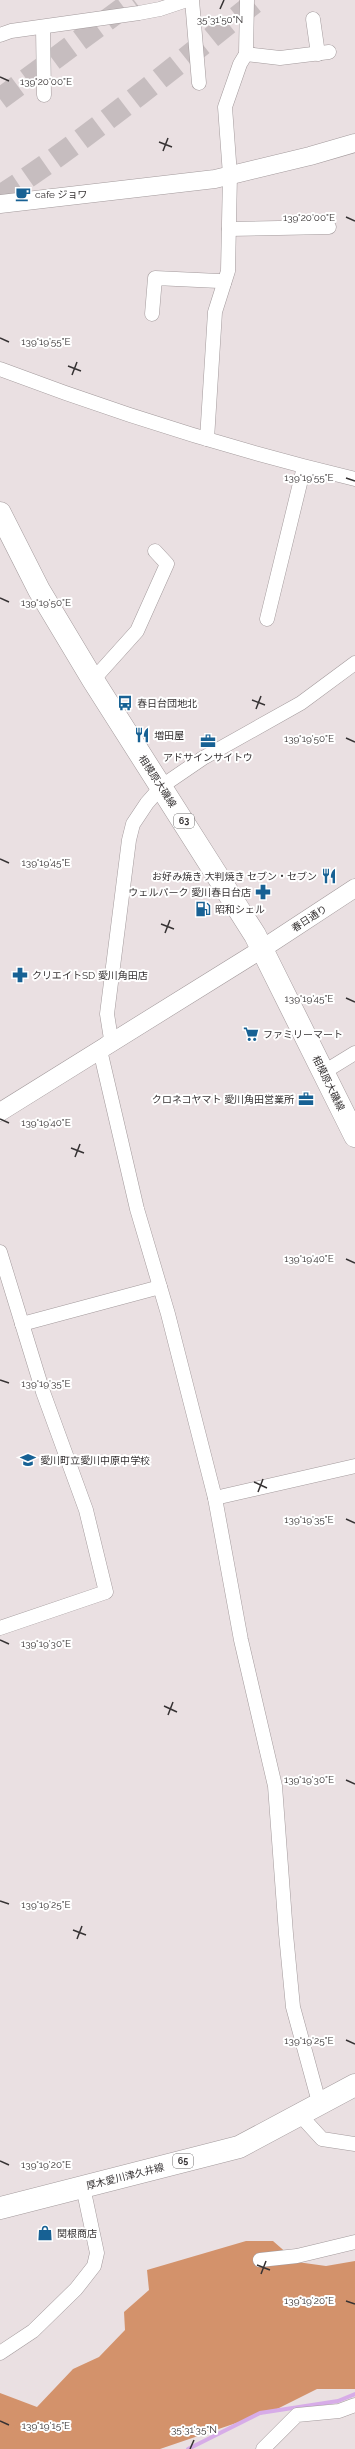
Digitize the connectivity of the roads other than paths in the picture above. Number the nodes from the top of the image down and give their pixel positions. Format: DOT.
graph roads {
  1 [pos="186,0"];
  2 [pos="192,0"];
  3 [pos="247,0"];
  4 [pos="139,7"];
  5 [pos="313,19"];
  6 [pos="43,27"];
  7 [pos="0,35"];
  8 [pos="246,54"];
  9 [pos="199,83"];
  10 [pos="44,95"];
  11 [pos="355,143"];
  12 [pos="230,175"];
  13 [pos="0,204"];
  14 [pos="329,227"];
  15 [pos="229,229"];
  16 [pos="224,284"];
  17 [pos="152,314"];
  18 [pos="0,369"];
  19 [pos="207,439"];
  20 [pos="304,467"];
  21 [pos="355,479"];
  22 [pos="0,514"];
  23 [pos="155,551"];
  24 [pos="267,619"];
  25 [pos="355,663"];
  26 [pos="93,680"];
  27 [pos="162,786"];
  28 [pos="355,888"];
  29 [pos="262,949"];
  30 [pos="100,1050"];
  31 [pos="355,1053"];
  32 [pos="324,1072"];
  33 [pos="0,1112"];
  34 [pos="355,1136"];
  35 [pos="0,1252"];
  36 [pos="160,1287"];
  37 [pos="22,1324"];
  38 [pos="355,1466"];
  39 [pos="215,1498"];
  40 [pos="0,1628"];
  41 [pos="355,2085"];
  42 [pos="310,2111"];
  43 [pos="355,2144"];
  44 [pos="83,2187"];
  45 [pos="0,2208"];
  46 [pos="355,2242"];
  47 [pos="260,2260"];
  48 [pos="0,2353"];
  49 [pos="355,2405"];
  50 [pos="263,2449"];
  1 -- 4 [label="street"];
  2 -- 9 [label="street"];
  3 -- 8 [label="street"];
  4 -- 6 [label="street"];
  5 -- 8 [label="street"];
  6 -- 7 [label="street"];
  6 -- 10 [label="street"];
  8 -- 12 [label="street"];
  11 -- 12 [label="street"];
  12 -- 13 [label="street"];
  12 -- 15 [label="street"];
  14 -- 15 [label="street"];
  15 -- 16 [label="street"];
  16 -- 17 [label="street"];
  16 -- 19 [label="street"];
  18 -- 19 [label="street"];
  19 -- 20 [label="street"];
  20 -- 21 [label="street"];
  20 -- 24 [label="street"];
  22 -- 26 [label="main road, 相模原大磯線 / 63"];
  23 -- 26 [label="street"];
  25 -- 27 [label="street"];
  26 -- 27 [label="main road, 相模原大磯線 / 63"];
  27 -- 29 [label="main road, 相模原大磯線 / 63"];
  27 -- 30 [label="street"];
  28 -- 29 [label="street, 春日通り"];
  29 -- 30 [label="street, 春日通り"];
  29 -- 32 [label="main road, 相模原大磯線 / 63"];
  30 -- 33 [label="street, 春日通り"];
  30 -- 36 [label="street"];
  31 -- 32 [label="street"];
  32 -- 34 [label="main road, 相模原大磯線 / 63"];
  35 -- 37 [label="street"];
  36 -- 37 [label="street"];
  36 -- 39 [label="street"];
  37 -- 40 [label="street"];
  38 -- 39 [label="street"];
  39 -- 42 [label="street"];
  41 -- 42 [label="main road, 厚木愛川津久井線 / 65"];
  42 -- 43 [label="street"];
  42 -- 44 [label="main road, 厚木愛川津久井線 / 65"];
  44 -- 45 [label="main road, 厚木愛川津久井線 / 65"];
  44 -- 48 [label="street"];
  46 -- 47 [label="street"];
  49 -- 50 [label="street"];
}
